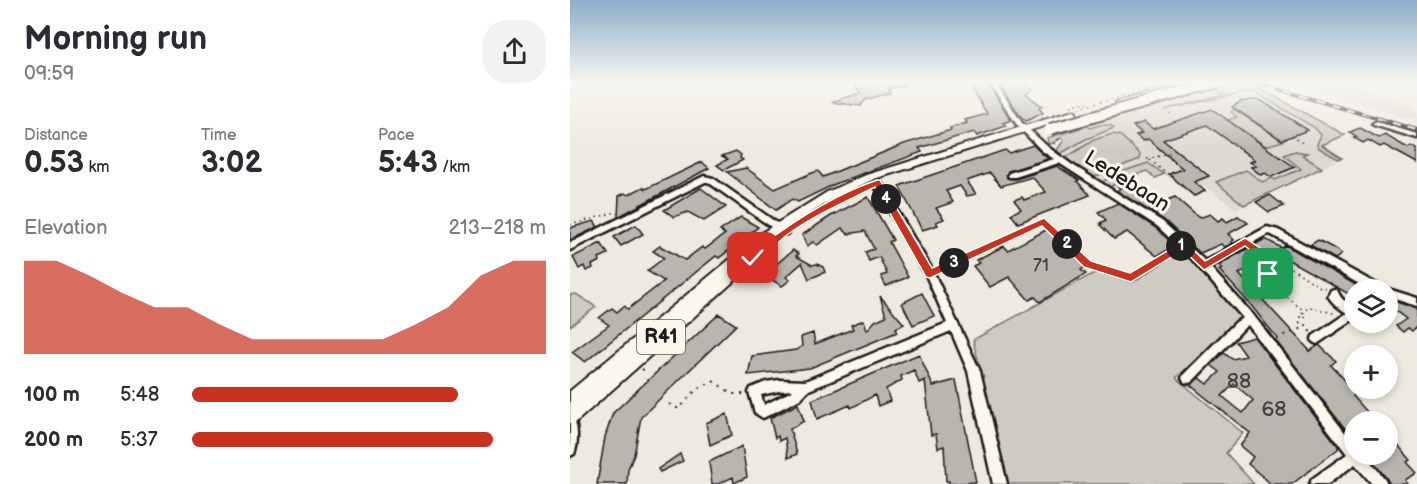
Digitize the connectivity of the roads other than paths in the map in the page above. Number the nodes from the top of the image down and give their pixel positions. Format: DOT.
graph roads {
  1 [pos="1008,105"];
  2 [pos="1115,105"];
  3 [pos="1123,105"];
  4 [pos="1046,123"];
  5 [pos="1376,124"];
  6 [pos="1027,132"];
  7 [pos="1417,136"];
  8 [pos="1059,160"];
  9 [pos="1012,175"];
  10 [pos="877,183"];
  11 [pos="781,230"];
  12 [pos="570,247"];
  13 [pos="1204,266"];
  14 [pos="1359,279"];
  15 [pos="1330,292"];
  16 [pos="1398,296"];
  17 [pos="1417,302"];
  18 [pos="1344,306"];
  19 [pos="1250,319"];
  20 [pos="1344,321"];
  21 [pos="953,325"];
  22 [pos="1318,338"];
  23 [pos="1188,378"];
  24 [pos="805,386"];
  25 [pos="570,401"];
  26 [pos="570,416"];
  27 [pos="570,423"];
  28 [pos="1344,440"];
  29 [pos="570,450"];
  30 [pos="1344,463"];
  31 [pos="1364,465"];
  32 [pos="1000,484"];
  33 [pos="1317,484"];
  34 [pos="1380,484"];
  1 -- 6 [label="street, Ledebaan"];
  2 -- 4 [label="main road, R41"];
  3 -- 4 [label="main road, R41, bridge"];
  4 -- 6 [label="main road, R41"];
  5 -- 7 [label="street"];
  6 -- 8 [label="street, Ledebaan"];
  6 -- 10 [label="main road, R41"];
  6 -- 11 [label="main road, R41"];
  8 -- 9 [label="street"];
  8 -- 13 [label="street, Ledebaan"];
  10 -- 11 [label="main road, R41"];
  10 -- 21 [label="street"];
  11 -- 12 [label="street"];
  11 -- 25 [label="main road, R41"];
  11 -- 26 [label="main road, R41"];
  13 -- 14 [label="street"];
  13 -- 19 [label="street, Ledebaan"];
  15 -- 18 [label="street"];
  16 -- 17 [label="street"];
  19 -- 23 [label="street"];
  19 -- 28 [label="street, Ledebaan"];
  20 -- 22 [label="street"];
  21 -- 24 [label="street"];
  21 -- 32 [label="street"];
  24 -- 24 [label="street"];
  27 -- 29 [label="street"];
  30 -- 33 [label="street"];
  31 -- 34 [label="street, Ledebaan"];
}
